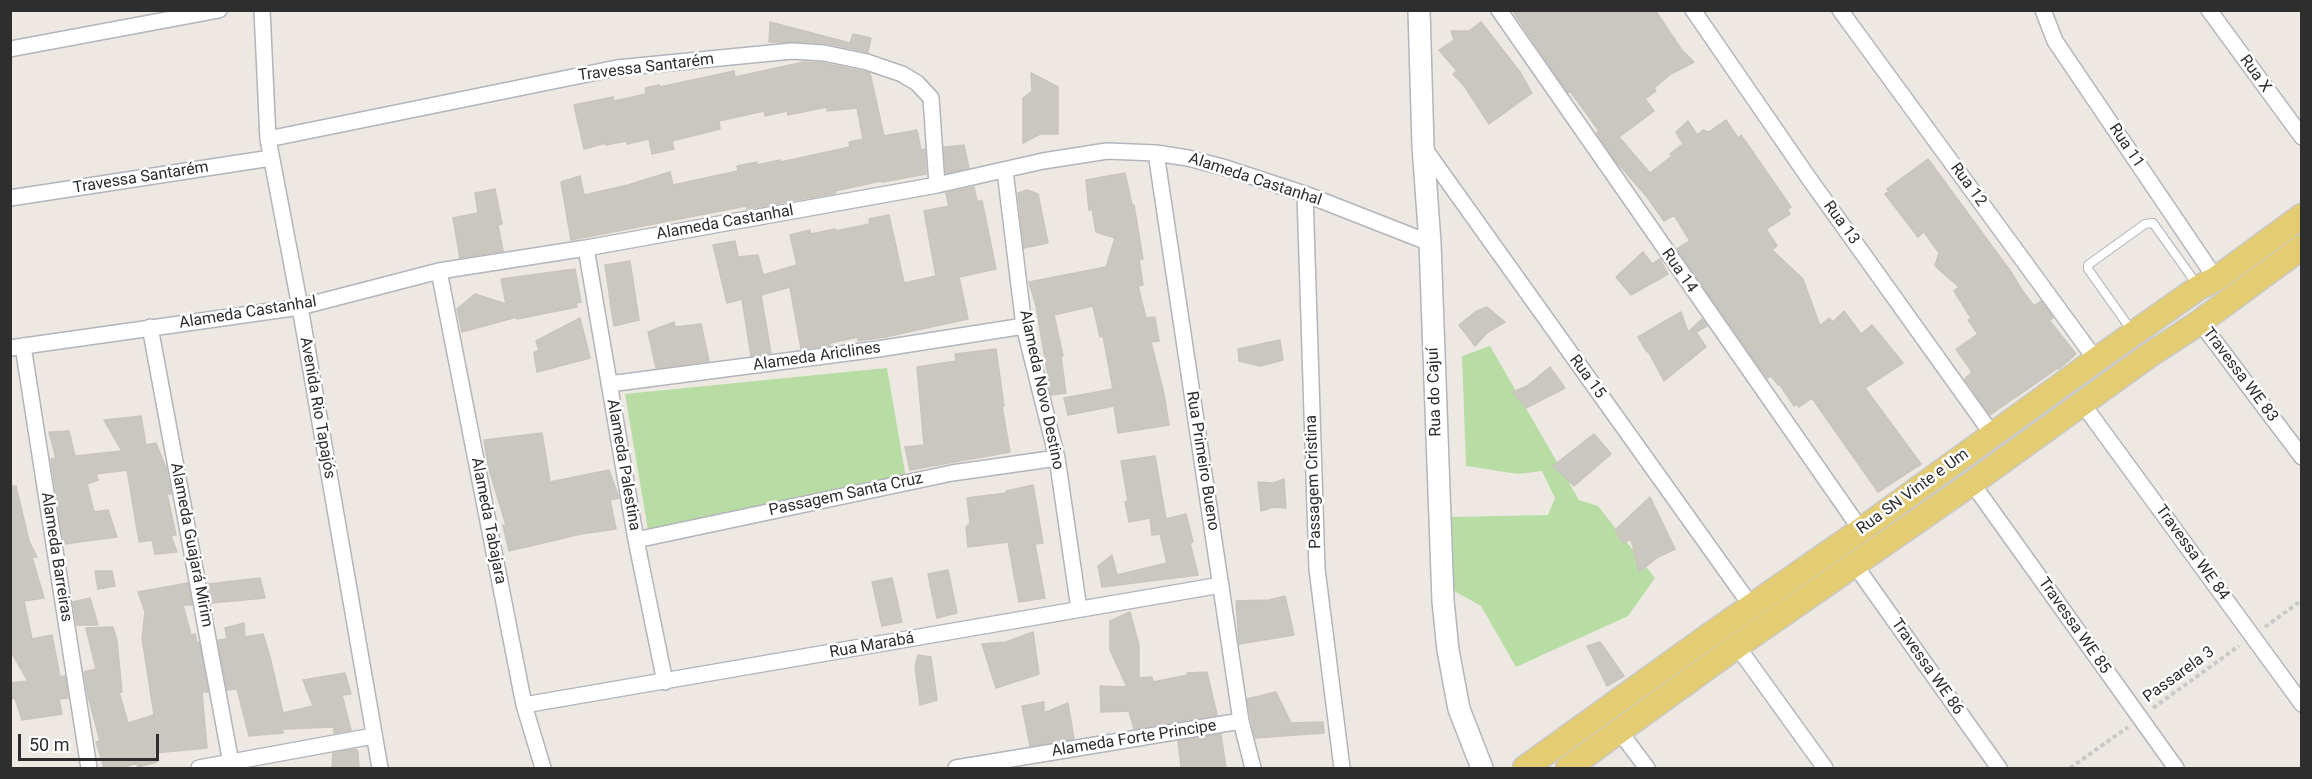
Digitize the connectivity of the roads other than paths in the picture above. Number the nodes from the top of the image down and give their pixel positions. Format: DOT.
graph roads {
  1 [pos="219,10"];
  2 [pos="262,10"];
  3 [pos="1419,10"];
  4 [pos="1499,10"];
  5 [pos="1693,10"];
  6 [pos="1840,10"];
  7 [pos="2043,10"];
  8 [pos="2209,10"];
  9 [pos="10,49"];
  10 [pos="2301,137"];
  11 [pos="268,139"];
  12 [pos="1423,146"];
  13 [pos="1156,153"];
  14 [pos="271,158"];
  15 [pos="1005,171"];
  16 [pos="937,185"];
  17 [pos="1305,194"];
  18 [pos="10,198"];
  19 [pos="2301,216"];
  20 [pos="1430,243"];
  21 [pos="2301,247"];
  22 [pos="585,248"];
  23 [pos="439,271"];
  24 [pos="2207,283"];
  25 [pos="300,308"];
  26 [pos="2200,322"];
  27 [pos="1024,326"];
  28 [pos="150,327"];
  29 [pos="2134,333"];
  30 [pos="17,347"];
  31 [pos="2096,360"];
  32 [pos="609,384"];
  33 [pos="2082,403"];
  34 [pos="2001,428"];
  35 [pos="2027,443"];
  36 [pos="2301,457"];
  37 [pos="1057,458"];
  38 [pos="1972,483"];
  39 [pos="1861,530"];
  40 [pos="636,540"];
  41 [pos="1855,565"];
  42 [pos="1792,578"];
  43 [pos="1221,585"];
  44 [pos="1806,598"];
  45 [pos="1752,607"];
  46 [pos="1080,609"];
  47 [pos="1737,646"];
  48 [pos="665,682"];
  49 [pos="2301,704"];
  50 [pos="524,705"];
  51 [pos="1241,721"];
  52 [pos="1620,732"];
  53 [pos="373,736"];
  54 [pos="231,763"];
  55 [pos="89,768"];
  56 [pos="199,768"];
  57 [pos="381,768"];
  58 [pos="543,768"];
  59 [pos="961,768"];
  60 [pos="1253,768"];
  61 [pos="1342,768"];
  62 [pos="1482,768"];
  63 [pos="1525,768"];
  64 [pos="1568,768"];
  65 [pos="1647,768"];
  66 [pos="1825,768"];
  67 [pos="2000,768"];
  68 [pos="2176,768"];
  1 -- 9 [label="street"];
  2 -- 11 [label="street, Avenida Rio Tapajós"];
  3 -- 12 [label="street, Rua do Cajuí"];
  4 -- 39 [label="street, Rua 14"];
  5 -- 34 [label="street, Rua 13"];
  6 -- 31 [label="street, Rua 12"];
  7 -- 24 [label="street, Rua 11"];
  8 -- 10 [label="street, Rua X"];
  11 -- 14 [label="street, Avenida Rio Tapajós"];
  11 -- 16 [label="street, Travessa Santarém"];
  12 -- 20 [label="street, Rua do Cajuí"];
  12 -- 45 [label="street, Rua 15"];
  13 -- 15 [label="street, Alameda Castanhal"];
  13 -- 17 [label="street, Alameda Castanhal"];
  13 -- 43 [label="street, Rua Primeiro Bueno"];
  14 -- 18 [label="street, Travessa Santarém"];
  14 -- 25 [label="street, Avenida Rio Tapajós"];
  15 -- 16 [label="street, Alameda Castanhal"];
  15 -- 27 [label="street, Alameda Novo Destino"];
  16 -- 22 [label="street, Alameda Castanhal"];
  17 -- 20 [label="street, Alameda Castanhal"];
  17 -- 61 [label="street, Passagem Cristina"];
  19 -- 24 [label="main road, Rua SN Vinte e Um"];
  20 -- 62 [label="street, Rua do Cajuí"];
  21 -- 26 [label="main road, Rua SN Vinte e Um"];
  22 -- 23 [label="street, Alameda Castanhal"];
  22 -- 32 [label="street, Alameda Palestina"];
  23 -- 25 [label="street, Alameda Castanhal"];
  23 -- 50 [label="street, Alameda Tabajara"];
  24 -- 29 [label="main road, Rua SN Vinte e Um"];
  24 -- 29 [label="lane"];
  25 -- 28 [label="street, Alameda Castanhal"];
  25 -- 53 [label="street, Avenida Rio Tapajós"];
  26 -- 33 [label="main road, Rua SN Vinte e Um"];
  26 -- 36 [label="street, Travessa WE 83"];
  27 -- 32 [label="street, Alameda Ariclines"];
  27 -- 37 [label="street, Alameda Novo Destino"];
  28 -- 30 [label="street, Alameda Castanhal"];
  28 -- 54 [label="street, Alameda Guajará Mirim"];
  29 -- 31 [label="main road, Rua SN Vinte e Um"];
  30 -- 55 [label="street, Alameda Barreiras"];
  31 -- 34 [label="main road, Rua SN Vinte e Um"];
  32 -- 40 [label="street, Alameda Palestina"];
  33 -- 35 [label="main road, Rua SN Vinte e Um"];
  33 -- 49 [label="street, Travessa WE 84"];
  34 -- 35 [label="main road"];
  34 -- 39 [label="main road, Rua SN Vinte e Um"];
  35 -- 38 [label="main road, Rua SN Vinte e Um"];
  37 -- 40 [label="street, Passagem Santa Cruz"];
  37 -- 46 [label="street, Alameda Novo Destino"];
  38 -- 41 [label="main road, Rua SN Vinte e Um"];
  38 -- 68 [label="street, Travessa WE 85"];
  39 -- 42 [label="main road, Rua SN Vinte e Um"];
  40 -- 48 [label="street, Alameda Palestina"];
  41 -- 44 [label="main road, Rua SN Vinte e Um"];
  41 -- 67 [label="street, Travessa WE 86"];
  42 -- 44 [label="main road"];
  42 -- 45 [label="main road, Rua SN Vinte e Um"];
  43 -- 46 [label="street, Rua Marabá"];
  43 -- 51 [label="street, Rua Primeiro Bueno"];
  44 -- 47 [label="main road, Rua SN Vinte e Um"];
  45 -- 63 [label="main road, Rua SN Vinte e Um"];
  46 -- 48 [label="street, Rua Marabá"];
  47 -- 52 [label="main road, Rua SN Vinte e Um"];
  47 -- 66 [label="street"];
  48 -- 50 [label="street, Rua Marabá"];
  50 -- 58 [label="street, Alameda Tabajara"];
  51 -- 59 [label="street, Alameda Forte Principe"];
  51 -- 60 [label="street, Rua Primeiro Bueno"];
  52 -- 64 [label="main road, Rua SN Vinte e Um"];
  52 -- 65 [label="street"];
  53 -- 54 [label="street"];
  53 -- 57 [label="street, Avenida Rio Tapajós"];
  54 -- 56 [label="street"];
}
